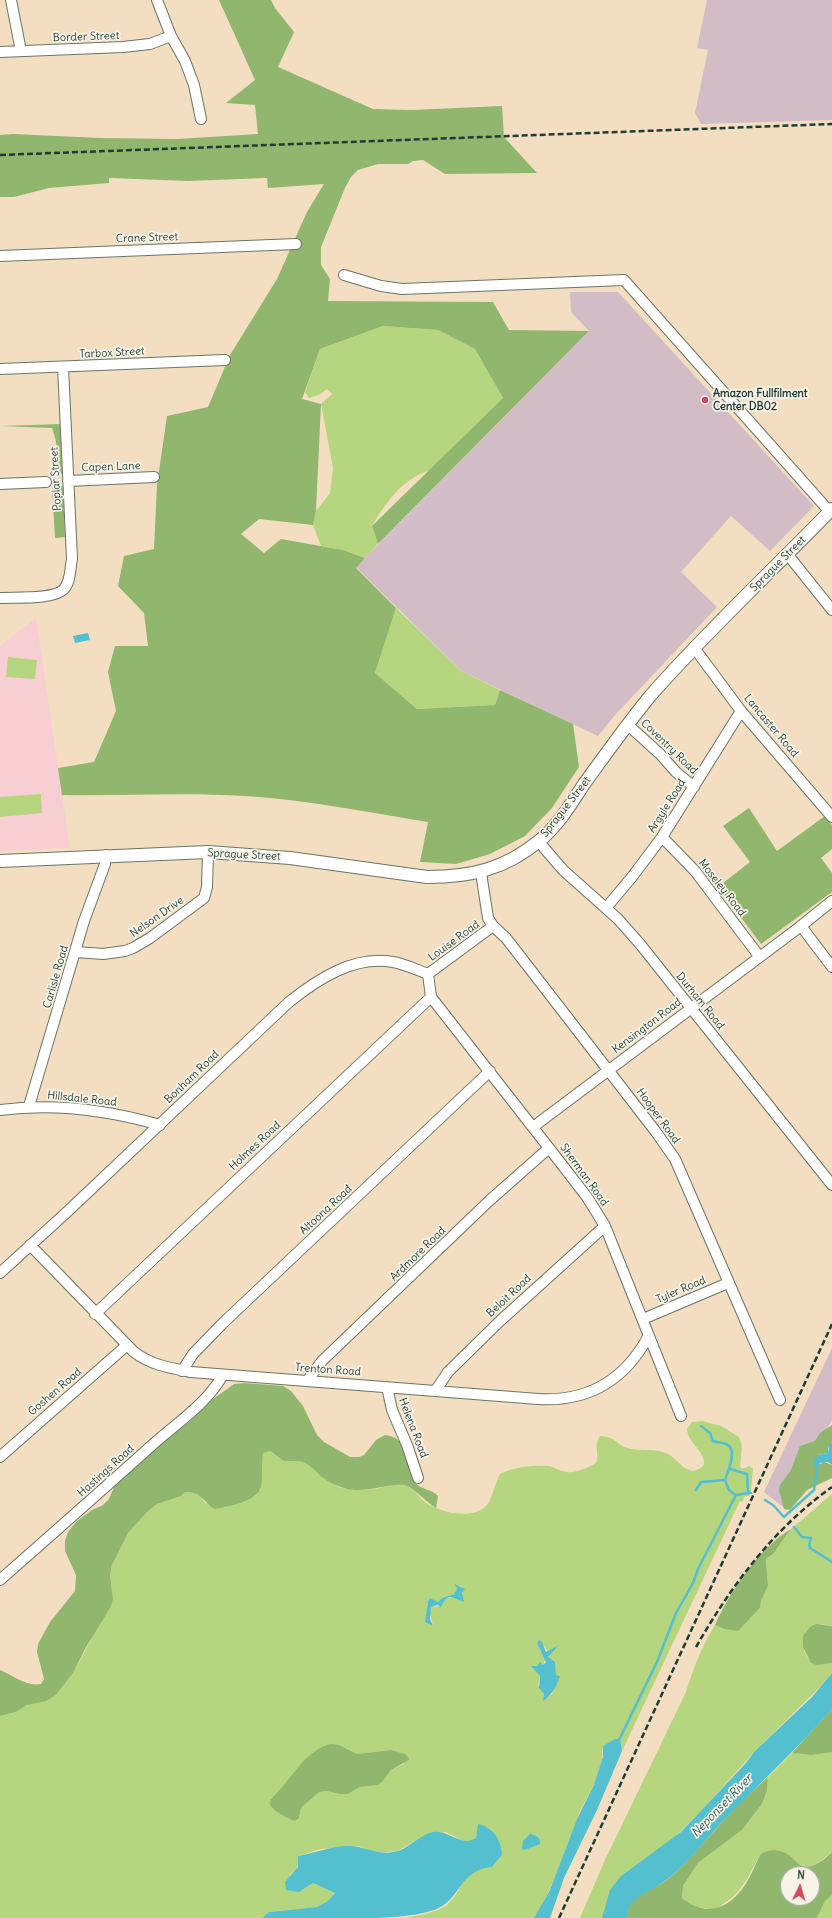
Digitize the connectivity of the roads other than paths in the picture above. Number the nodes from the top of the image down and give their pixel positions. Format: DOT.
graph roads {
  1 [pos="11,0"];
  2 [pos="157,0"];
  3 [pos="171,36"];
  4 [pos="21,51"];
  5 [pos="0,52"];
  6 [pos="201,119"];
  7 [pos="296,244"];
  8 [pos="0,256"];
  9 [pos="344,275"];
  10 [pos="225,360"];
  11 [pos="63,367"];
  12 [pos="0,368"];
  13 [pos="154,477"];
  14 [pos="68,481"];
  15 [pos="46,482"];
  16 [pos="0,484"];
  17 [pos="831,510"];
  18 [pos="788,555"];
  19 [pos="0,598"];
  20 [pos="831,608"];
  21 [pos="695,649"];
  22 [pos="741,711"];
  23 [pos="628,725"];
  24 [pos="694,787"];
  25 [pos="832,817"];
  26 [pos="662,837"];
  27 [pos="539,842"];
  28 [pos="208,852"];
  29 [pos="106,856"];
  30 [pos="0,860"];
  31 [pos="480,873"];
  32 [pos="832,901"];
  33 [pos="606,908"];
  34 [pos="493,926"];
  35 [pos="801,926"];
  36 [pos="76,952"];
  37 [pos="759,956"];
  38 [pos="832,967"];
  39 [pos="428,974"];
  40 [pos="430,997"];
  41 [pos="691,1008"];
  42 [pos="608,1070"];
  43 [pos="490,1071"];
  44 [pos="29,1106"];
  45 [pos="1,1111"];
  46 [pos="160,1125"];
  47 [pos="533,1127"];
  48 [pos="549,1148"];
  49 [pos="832,1185"];
  50 [pos="605,1226"];
  51 [pos="30,1245"];
  52 [pos="0,1273"];
  53 [pos="728,1283"];
  54 [pos="95,1314"];
  55 [pos="643,1319"];
  56 [pos="648,1337"];
  57 [pos="126,1346"];
  58 [pos="182,1370"];
  59 [pos="223,1375"];
  60 [pos="307,1381"];
  61 [pos="387,1387"];
  62 [pos="436,1390"];
  63 [pos="780,1400"];
  64 [pos="681,1416"];
  65 [pos="0,1457"];
  66 [pos="418,1478"];
  67 [pos="0,1580"];
  1 -- 4 [label="street"];
  2 -- 3 [label="street"];
  3 -- 4 [label="street, Border Street"];
  3 -- 6 [label="street"];
  4 -- 5 [label="street, Border Street"];
  7 -- 8 [label="street, Crane Street"];
  9 -- 17 [label="street"];
  10 -- 11 [label="street, Tarbox Street"];
  11 -- 12 [label="street, Tarbox Street"];
  11 -- 14 [label="street, Poplar Street"];
  13 -- 14 [label="street, Capen Lane"];
  14 -- 19 [label="street, Poplar Street"];
  15 -- 16 [label="street"];
  17 -- 18 [label="main road, Sprague Street"];
  18 -- 20 [label="street"];
  18 -- 21 [label="main road, Sprague Street"];
  21 -- 22 [label="street, Lancaster Road"];
  21 -- 23 [label="main road, Sprague Street"];
  22 -- 24 [label="street, Argyle Road"];
  22 -- 25 [label="street, Lancaster Road"];
  23 -- 24 [label="street, Coventry Road"];
  23 -- 27 [label="main road, Sprague Street"];
  24 -- 26 [label="street, Argyle Road"];
  26 -- 33 [label="street, Argyle Road"];
  26 -- 37 [label="street, Moseley Road"];
  27 -- 31 [label="main road, Sprague Street"];
  27 -- 33 [label="street, Durham Road"];
  28 -- 29 [label="main road, Sprague Street"];
  28 -- 31 [label="main road, Sprague Street"];
  28 -- 36 [label="street, Nelson Drive"];
  29 -- 30 [label="main road, Sprague Street"];
  29 -- 36 [label="street, Carlisle Road"];
  31 -- 34 [label="street, Hooper Road"];
  32 -- 35 [label="street, Kensington Road"];
  33 -- 41 [label="street, Durham Road"];
  34 -- 39 [label="street, Louise Road"];
  34 -- 42 [label="street, Hooper Road"];
  35 -- 37 [label="street, Kensington Road"];
  35 -- 38 [label="street"];
  36 -- 44 [label="street, Carlisle Road"];
  37 -- 41 [label="street, Kensington Road"];
  39 -- 40 [label="street"];
  39 -- 46 [label="street, Bonham Road"];
  40 -- 43 [label="street, Sherman Road"];
  40 -- 54 [label="street, Holmes Road"];
  41 -- 42 [label="street, Kensington Road"];
  41 -- 49 [label="street, Durham Road"];
  42 -- 47 [label="street, Kensington Road"];
  42 -- 53 [label="street, Hooper Road"];
  43 -- 47 [label="street, Sherman Road"];
  43 -- 58 [label="street, Altoona Road"];
  44 -- 45 [label="street, Hillsdale Road"];
  44 -- 46 [label="street, Hillsdale Road"];
  46 -- 51 [label="street, Bonham Road"];
  47 -- 48 [label="street, Sherman Road"];
  48 -- 50 [label="street, Sherman Road"];
  48 -- 60 [label="street, Ardmore Road"];
  50 -- 55 [label="street, Sherman Road"];
  50 -- 62 [label="street, Beloit Road"];
  51 -- 52 [label="street, Bonham Road"];
  51 -- 54 [label="street, Trenton Road"];
  53 -- 55 [label="street, Tyler Road"];
  53 -- 63 [label="street, Hooper Road"];
  54 -- 57 [label="street, Trenton Road"];
  55 -- 56 [label="street, Sherman Road"];
  56 -- 62 [label="street, Trenton Road"];
  56 -- 64 [label="street, Sherman Road"];
  57 -- 58 [label="street, Trenton Road"];
  57 -- 65 [label="street, Goshen Road"];
  58 -- 59 [label="street, Trenton Road"];
  59 -- 60 [label="street, Trenton Road"];
  59 -- 67 [label="street, Hastings Road"];
  60 -- 61 [label="street, Trenton Road"];
  61 -- 62 [label="street, Trenton Road"];
  61 -- 66 [label="street, Helena Road"];
}
